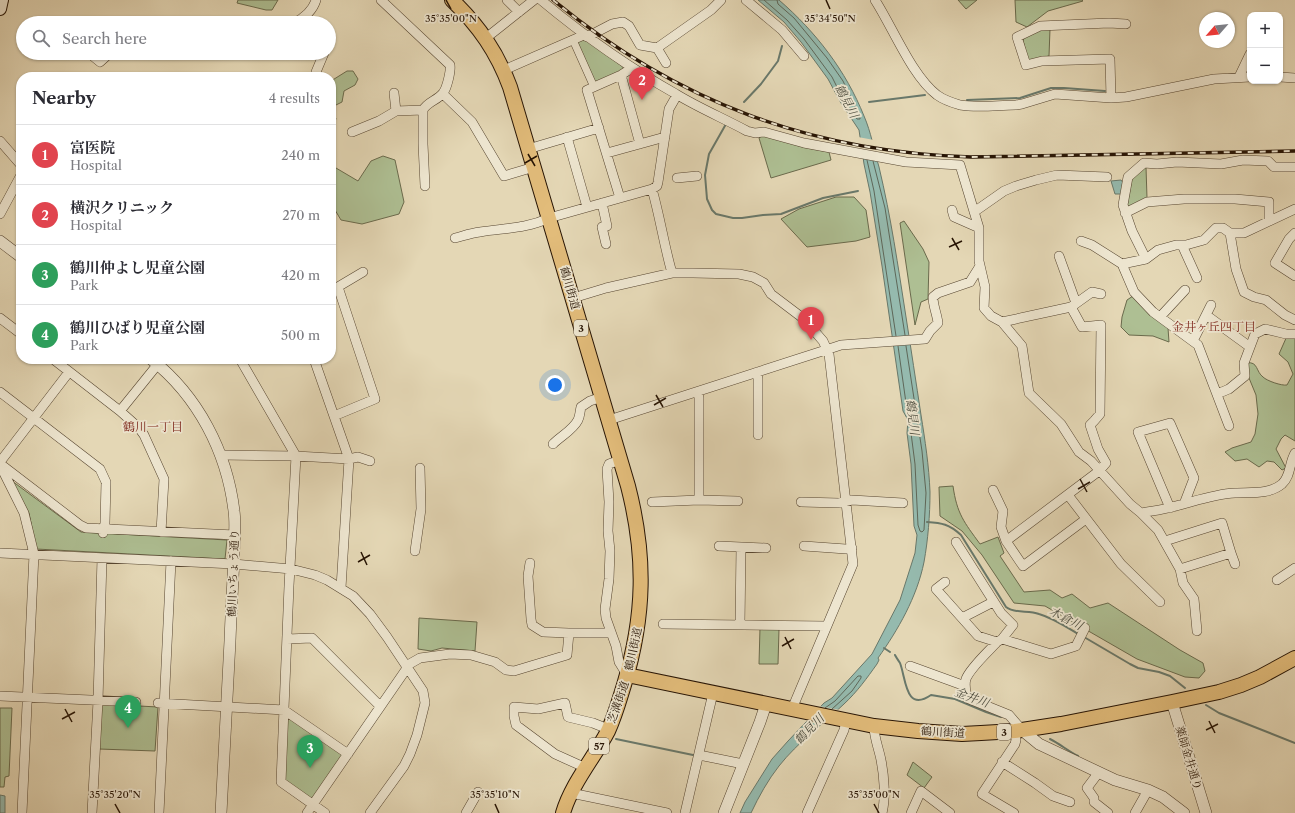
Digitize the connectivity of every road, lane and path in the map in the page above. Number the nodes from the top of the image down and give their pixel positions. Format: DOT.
graph roads {
  1 [pos="2,0"];
  2 [pos="316,0"];
  3 [pos="381,0"];
  4 [pos="452,0"];
  5 [pos="507,0"];
  6 [pos="534,0"];
  7 [pos="541,0"];
  8 [pos="721,0"];
  9 [pos="746,0"];
  10 [pos="875,0"];
  11 [pos="0,9"];
  12 [pos="519,12"];
  13 [pos="304,16"];
  14 [pos="1126,24"];
  15 [pos="586,36"];
  16 [pos="486,38"];
  17 [pos="573,40"];
  18 [pos="657,48"];
  19 [pos="804,56"];
  20 [pos="321,60"];
  21 [pos="1247,60"];
  22 [pos="666,63"];
  23 [pos="632,68"];
  24 [pos="504,70"];
  25 [pos="316,72"];
  26 [pos="620,75"];
  27 [pos="1239,77"];
  28 [pos="1247,77"];
  29 [pos="1283,77"];
  30 [pos="1295,78"];
  31 [pos="594,87"];
  32 [pos="394,93"];
  33 [pos="1111,93"];
  34 [pos="443,94"];
  35 [pos="677,95"];
  36 [pos="423,110"];
  37 [pos="396,111"];
  38 [pos="599,128"];
  39 [pos="352,132"];
  40 [pos="567,137"];
  41 [pos="665,137"];
  42 [pos="0,141"];
  43 [pos="640,144"];
  44 [pos="528,149"];
  45 [pos="607,153"];
  46 [pos="16,159"];
  47 [pos="534,167"];
  48 [pos="1295,167"];
  49 [pos="696,176"];
  50 [pos="1107,177"];
  51 [pos="678,178"];
  52 [pos="16,184"];
  53 [pos="425,186"];
  54 [pos="652,189"];
  55 [pos="620,198"];
  56 [pos="602,203"];
  57 [pos="587,207"];
  58 [pos="1295,209"];
  59 [pos="952,210"];
  60 [pos="974,212"];
  61 [pos="1126,213"];
  62 [pos="0,214"];
  63 [pos="549,218"];
  64 [pos="1269,220"];
  65 [pos="979,228"];
  66 [pos="1230,234"];
  67 [pos="1295,234"];
  68 [pos="455,238"];
  69 [pos="0,241"];
  70 [pos="1081,241"];
  71 [pos="606,244"];
  72 [pos="1182,245"];
  73 [pos="16,253"];
  74 [pos="1059,256"];
  75 [pos="1146,259"];
  76 [pos="1122,264"];
  77 [pos="980,266"];
  78 [pos="362,272"];
  79 [pos="672,273"];
  80 [pos="1295,276"];
  81 [pos="1197,278"];
  82 [pos="336,288"];
  83 [pos="1185,290"];
  84 [pos="336,292"];
  85 [pos="1101,294"];
  86 [pos="573,298"];
  87 [pos="1073,305"];
  88 [pos="1212,305"];
  89 [pos="1206,315"];
  90 [pos="1160,317"];
  91 [pos="0,318"];
  92 [pos="1295,320"];
  93 [pos="1002,322"];
  94 [pos="16,330"];
  95 [pos="1295,334"];
  96 [pos="1193,341"];
  97 [pos="1250,346"];
  98 [pos="827,349"];
  99 [pos="59,364"];
  100 [pos="155,364"];
  101 [pos="160,364"];
  102 [pos="243,364"];
  103 [pos="316,364"];
  104 [pos="69,372"];
  105 [pos="756,372"];
  106 [pos="0,392"];
  107 [pos="698,392"];
  108 [pos="1218,394"];
  109 [pos="602,397"];
  110 [pos="120,411"];
  111 [pos="334,416"];
  112 [pos="33,418"];
  113 [pos="609,420"];
  114 [pos="1229,426"];
  115 [pos="758,435"];
  116 [pos="553,444"];
  117 [pos="1295,453"];
  118 [pos="221,455"];
  119 [pos="296,456"];
  120 [pos="349,459"];
  121 [pos="620,460"];
  122 [pos="370,461"];
  123 [pos="0,464"];
  124 [pos="420,468"];
  125 [pos="1099,471"];
  126 [pos="993,490"];
  127 [pos="1068,495"];
  128 [pos="699,500"];
  129 [pos="738,501"];
  130 [pos="652,502"];
  131 [pos="801,502"];
  132 [pos="846,502"];
  133 [pos="903,503"];
  134 [pos="1184,504"];
  135 [pos="1170,508"];
  136 [pos="1141,513"];
  137 [pos="1086,519"];
  138 [pos="103,531"];
  139 [pos="162,532"];
  140 [pos="235,535"];
  141 [pos="1006,541"];
  142 [pos="1165,541"];
  143 [pos="956,542"];
  144 [pos="719,546"];
  145 [pos="804,546"];
  146 [pos="741,547"];
  147 [pos="766,548"];
  148 [pos="852,548"];
  149 [pos="415,551"];
  150 [pos="0,553"];
  151 [pos="1231,553"];
  152 [pos="34,554"];
  153 [pos="102,558"];
  154 [pos="171,561"];
  155 [pos="530,563"];
  156 [pos="234,564"];
  157 [pos="1235,564"];
  158 [pos="1295,568"];
  159 [pos="291,569"];
  160 [pos="1180,570"];
  161 [pos="1276,580"];
  162 [pos="944,582"];
  163 [pos="341,588"];
  164 [pos="993,602"];
  165 [pos="1160,602"];
  166 [pos="962,618"];
  167 [pos="663,624"];
  168 [pos="740,625"];
  169 [pos="826,626"];
  170 [pos="1084,630"];
  171 [pos="1198,631"];
  172 [pos="569,633"];
  173 [pos="611,633"];
  174 [pos="287,639"];
  175 [pos="999,641"];
  176 [pos="1295,658"];
  177 [pos="910,666"];
  178 [pos="407,667"];
  179 [pos="627,675"];
  180 [pos="965,686"];
  181 [pos="713,693"];
  182 [pos="0,696"];
  183 [pos="28,697"];
  184 [pos="98,701"];
  185 [pos="136,702"];
  186 [pos="1172,702"];
  187 [pos="161,703"];
  188 [pos="766,704"];
  189 [pos="380,706"];
  190 [pos="227,707"];
  191 [pos="792,709"];
  192 [pos="284,710"];
  193 [pos="841,720"];
  194 [pos="874,726"];
  195 [pos="608,729"];
  196 [pos="1019,730"];
  197 [pos="348,754"];
  198 [pos="699,756"];
  199 [pos="1002,762"];
  200 [pos="744,764"];
  201 [pos="586,768"];
  202 [pos="1099,772"];
  203 [pos="1148,790"];
  204 [pos="478,792"];
  205 [pos="571,793"];
  206 [pos="1070,802"];
  207 [pos="313,805"];
  208 [pos="22,813"];
  209 [pos="92,813"];
  210 [pos="159,813"];
  211 [pos="222,813"];
  212 [pos="307,813"];
  213 [pos="325,813"];
  214 [pos="370,813"];
  215 [pos="466,813"];
  216 [pos="563,813"];
  217 [pos="666,813"];
  218 [pos="685,813"];
  219 [pos="724,813"];
  220 [pos="807,813"];
  221 [pos="882,813"];
  222 [pos="911,813"];
  223 [pos="950,813"];
  224 [pos="1014,813"];
  225 [pos="1108,813"];
  226 [pos="1134,813"];
  227 [pos="1184,813"];
  228 [pos="1206,813"];
  1 -- 11 [label="main road"];
  2 -- 13 [label="street"];
  3 -- 34 [label="street"];
  4 -- 16 [label="main road, 鶴川街道 / 3"];
  5 -- 12 [label="street"];
  6 -- 12 [label="street"];
  7 -- 15 [label="street"];
  8 -- 18 [label="street"];
  9 -- 19 [label="street"];
  10 -- 33 [label="street"];
  12 -- 16 [label="street"];
  14 -- 33 [label="street"];
  15 -- 17 [label="street"];
  15 -- 18 [label="street"];
  15 -- 23 [label="street"];
  16 -- 24 [label="main road, 鶴川街道 / 3"];
  17 -- 24 [label="street"];
  17 -- 31 [label="street"];
  18 -- 22 [label="street"];
  20 -- 25 [label="street"];
  21 -- 27 [label="street"];
  23 -- 26 [label="street"];
  23 -- 35 [label="street"];
  24 -- 44 [label="main road, 鶴川街道 / 3"];
  26 -- 31 [label="street"];
  26 -- 43 [label="street"];
  27 -- 28 [label="street"];
  27 -- 33 [label="street"];
  29 -- 30 [label="street"];
  31 -- 38 [label="street"];
  32 -- 37 [label="street"];
  34 -- 36 [label="street"];
  34 -- 47 [label="street"];
  35 -- 41 [label="street"];
  35 -- 60 [label="street"];
  36 -- 37 [label="street"];
  36 -- 53 [label="street"];
  37 -- 39 [label="street"];
  38 -- 40 [label="street"];
  38 -- 45 [label="street"];
  40 -- 44 [label="street"];
  40 -- 57 [label="street"];
  41 -- 43 [label="street"];
  41 -- 54 [label="street"];
  42 -- 46 [label="street"];
  43 -- 45 [label="street"];
  44 -- 47 [label="main road, 鶴川街道 / 3"];
  45 -- 55 [label="street"];
  47 -- 63 [label="main road, 鶴川街道 / 3"];
  48 -- 61 [label="street"];
  49 -- 51 [label="street"];
  50 -- 60 [label="street"];
  52 -- 62 [label="street"];
  54 -- 55 [label="street"];
  54 -- 79 [label="street"];
  55 -- 56 [label="street"];
  56 -- 57 [label="street"];
  56 -- 71 [label="street"];
  57 -- 63 [label="street"];
  58 -- 64 [label="street"];
  59 -- 65 [label="street"];
  60 -- 65 [label="street"];
  61 -- 64 [label="street"];
  61 -- 75 [label="street"];
  63 -- 68 [label="street"];
  63 -- 86 [label="main road, 鶴川街道 / 3"];
  64 -- 66 [label="street"];
  65 -- 77 [label="street"];
  66 -- 72 [label="street"];
  66 -- 92 [label="street"];
  67 -- 80 [label="street"];
  69 -- 73 [label="street"];
  70 -- 76 [label="street"];
  72 -- 75 [label="street"];
  72 -- 81 [label="street"];
  74 -- 87 [label="street"];
  75 -- 76 [label="street"];
  76 -- 90 [label="street"];
  77 -- 93 [label="street"];
  77 -- 98 [label="street"];
  78 -- 82 [label="street"];
  79 -- 86 [label="street"];
  79 -- 98 [label="street"];
  83 -- 90 [label="street"];
  84 -- 111 [label="street"];
  85 -- 87 [label="street"];
  86 -- 109 [label="main road, 鶴川街道 / 3"];
  87 -- 93 [label="street"];
  87 -- 125 [label="street"];
  88 -- 89 [label="street"];
  89 -- 96 [label="street"];
  89 -- 97 [label="street"];
  90 -- 96 [label="street"];
  91 -- 94 [label="street"];
  93 -- 125 [label="street"];
  95 -- 97 [label="street"];
  96 -- 108 [label="street"];
  97 -- 108 [label="street"];
  98 -- 105 [label="street"];
  98 -- 132 [label="street"];
  99 -- 104 [label="street"];
  100 -- 110 [label="street"];
  101 -- 118 [label="street, 鶴川いちょう通り"];
  102 -- 119 [label="street"];
  103 -- 111 [label="street"];
  104 -- 110 [label="street"];
  104 -- 112 [label="street"];
  105 -- 107 [label="street"];
  105 -- 115 [label="street"];
  106 -- 112 [label="street"];
  107 -- 113 [label="street"];
  107 -- 128 [label="street"];
  108 -- 114 [label="street"];
  109 -- 113 [label="main road, 鶴川街道 / 3"];
  109 -- 116 [label="street"];
  110 -- 139 [label="street"];
  111 -- 120 [label="street"];
  112 -- 123 [label="street"];
  112 -- 138 [label="street"];
  113 -- 121 [label="main road, 鶴川街道 / 3"];
  117 -- 134 [label="street"];
  118 -- 119 [label="street"];
  118 -- 140 [label="street, 鶴川いちょう通り"];
  119 -- 120 [label="street"];
  119 -- 159 [label="street"];
  120 -- 122 [label="street"];
  120 -- 163 [label="street"];
  121 -- 173 [label="street"];
  121 -- 179 [label="main road, 鶴川街道 / 3"];
  123 -- 138 [label="street"];
  123 -- 152 [label="street"];
  124 -- 149 [label="street"];
  125 -- 127 [label="street"];
  125 -- 136 [label="street"];
  126 -- 141 [label="street"];
  127 -- 137 [label="street"];
  127 -- 141 [label="street"];
  128 -- 129 [label="street"];
  128 -- 130 [label="street"];
  131 -- 132 [label="street"];
  132 -- 133 [label="street"];
  132 -- 148 [label="street"];
  134 -- 135 [label="street"];
  134 -- 135 [label="street"];
  135 -- 136 [label="street"];
  136 -- 142 [label="street"];
  137 -- 141 [label="street"];
  137 -- 165 [label="street"];
  138 -- 139 [label="street"];
  139 -- 140 [label="street"];
  140 -- 156 [label="street, 鶴川いちょう通り"];
  142 -- 151 [label="street"];
  142 -- 160 [label="street"];
  143 -- 164 [label="street"];
  144 -- 146 [label="street"];
  145 -- 148 [label="street"];
  146 -- 147 [label="street"];
  146 -- 168 [label="street"];
  148 -- 169 [label="street"];
  150 -- 152 [label="street"];
  151 -- 157 [label="street"];
  151 -- 160 [label="street"];
  152 -- 153 [label="street"];
  152 -- 183 [label="street"];
  153 -- 154 [label="street"];
  153 -- 184 [label="street"];
  154 -- 156 [label="street"];
  154 -- 187 [label="street"];
  155 -- 172 [label="street"];
  156 -- 159 [label="street"];
  156 -- 190 [label="street, 鶴川いちょう通り"];
  158 -- 161 [label="street"];
  159 -- 163 [label="street"];
  159 -- 174 [label="street"];
  160 -- 171 [label="street"];
  162 -- 166 [label="street"];
  163 -- 178 [label="street"];
  164 -- 166 [label="street"];
  164 -- 175 [label="street"];
  166 -- 175 [label="street"];
  167 -- 168 [label="street"];
  168 -- 169 [label="street"];
  169 -- 191 [label="street"];
  170 -- 175 [label="street"];
  172 -- 173 [label="street"];
  172 -- 178 [label="street"];
  173 -- 179 [label="street"];
  174 -- 189 [label="street"];
  174 -- 192 [label="street"];
  175 -- 180 [label="street"];
  176 -- 186 [label="main road, 鶴川街道 / 3"];
  177 -- 180 [label="street"];
  178 -- 189 [label="street"];
  178 -- 214 [label="street"];
  179 -- 181 [label="main road, 鶴川街道 / 3"];
  179 -- 195 [label="main road, 芝溝街道 / 57"];
  180 -- 196 [label="street"];
  181 -- 188 [label="main road, 鶴川街道 / 3"];
  181 -- 198 [label="street"];
  182 -- 183 [label="street"];
  183 -- 184 [label="street"];
  183 -- 208 [label="street"];
  184 -- 185 [label="street"];
  184 -- 209 [label="street"];
  186 -- 196 [label="main road, 鶴川街道 / 3"];
  186 -- 228 [label="street, 薬師金井通り"];
  187 -- 190 [label="street"];
  187 -- 210 [label="street"];
  188 -- 191 [label="main road, 鶴川街道 / 3"];
  188 -- 200 [label="street"];
  189 -- 197 [label="street"];
  190 -- 192 [label="street"];
  190 -- 211 [label="street, 鶴川いちょう通り"];
  191 -- 193 [label="main road, 鶴川街道 / 3"];
  192 -- 197 [label="street"];
  192 -- 207 [label="street"];
  193 -- 194 [label="main road, 鶴川街道 / 3"];
  193 -- 220 [label="street"];
  194 -- 196 [label="main road, 鶴川街道 / 3"];
  194 -- 221 [label="street"];
  195 -- 201 [label="main road, 芝溝街道 / 57"];
  195 -- 201 [label="street"];
  196 -- 199 [label="street"];
  196 -- 202 [label="street"];
  197 -- 207 [label="street"];
  198 -- 200 [label="street"];
  198 -- 218 [label="street"];
  199 -- 206 [label="street"];
  199 -- 224 [label="street"];
  200 -- 219 [label="street"];
  201 -- 205 [label="main road, 芝溝街道 / 57"];
  202 -- 203 [label="street"];
  202 -- 225 [label="street"];
  203 -- 226 [label="street"];
  203 -- 227 [label="street"];
  204 -- 215 [label="street"];
  205 -- 216 [label="main road, 芝溝街道 / 57"];
  205 -- 217 [label="street"];
  207 -- 212 [label="street"];
  207 -- 213 [label="street"];
  222 -- 223 [label="street"];
}
